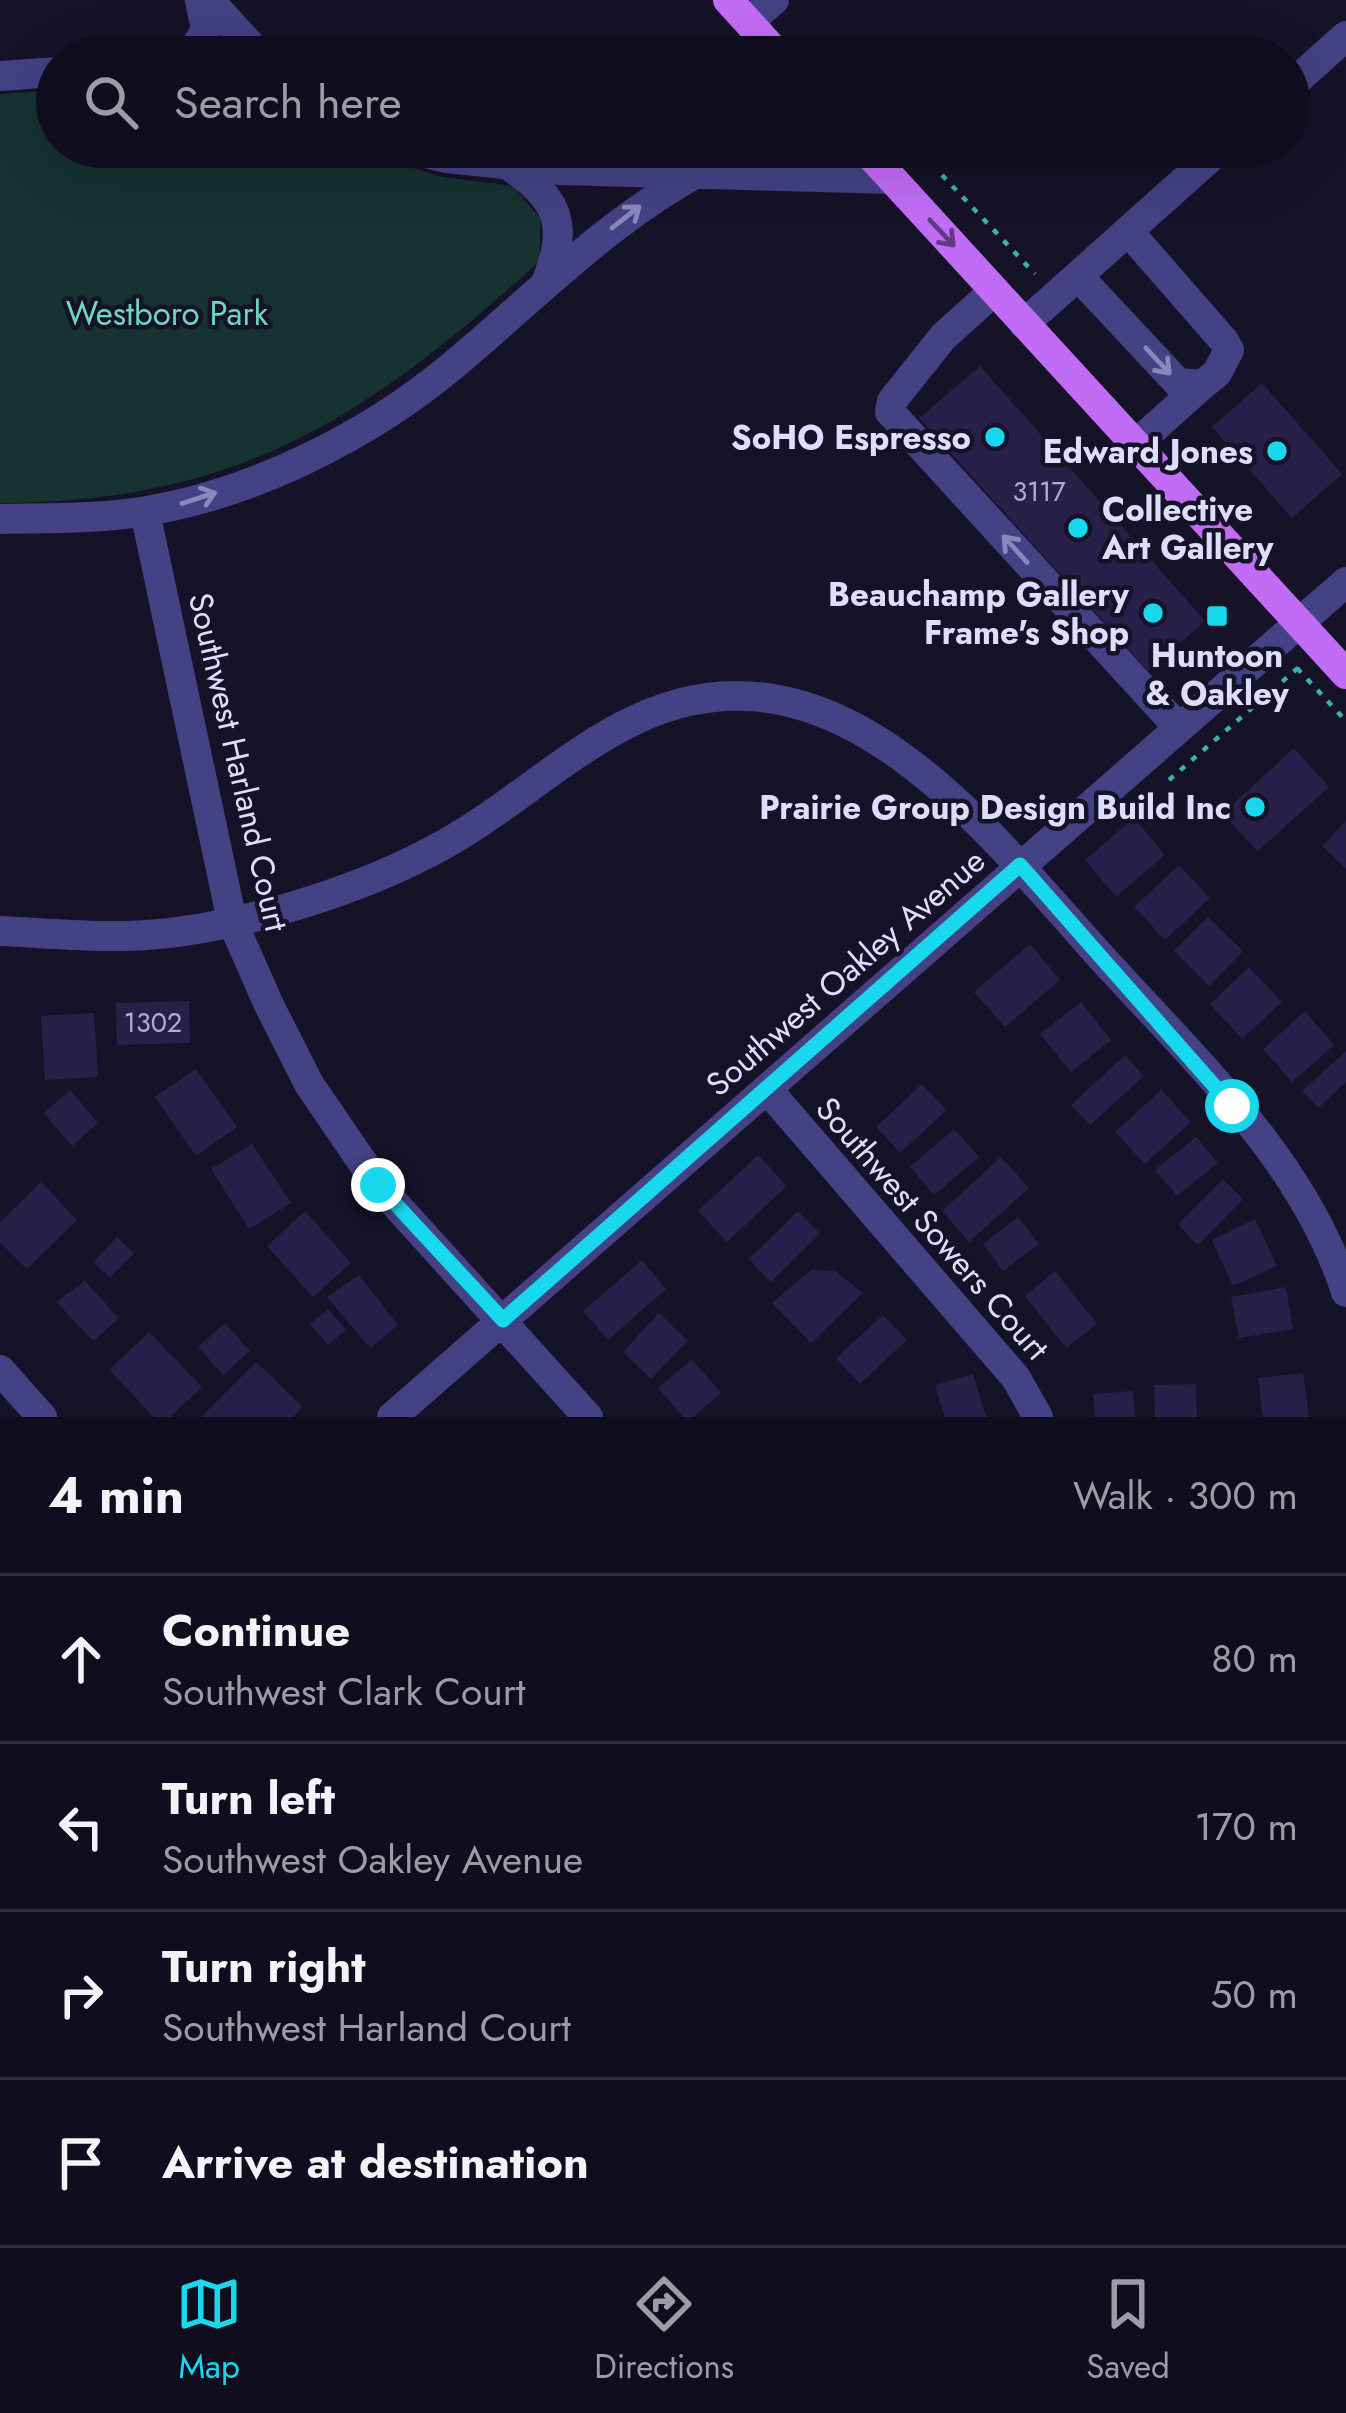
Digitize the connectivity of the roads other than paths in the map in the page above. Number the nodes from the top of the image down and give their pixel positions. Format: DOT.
graph roads {
  1 [pos="200,0"];
  2 [pos="209,0"];
  3 [pos="774,0"];
  4 [pos="738,11"];
  5 [pos="1346,35"];
  6 [pos="202,36"];
  7 [pos="242,36"];
  8 [pos="761,36"];
  9 [pos="1310,68"];
  10 [pos="36,73"];
  11 [pos="0,76"];
  12 [pos="513,168"];
  13 [pos="626,168"];
  14 [pos="882,168"];
  15 [pos="1198,168"];
  16 [pos="704,170"];
  17 [pos="892,179"];
  18 [pos="1128,231"];
  19 [pos="545,285"];
  20 [pos="1067,286"];
  21 [pos="994,291"];
  22 [pos="1024,324"];
  23 [pos="1202,385"];
  24 [pos="1135,445"];
  25 [pos="145,512"];
  26 [pos="0,519"];
  27 [pos="1346,581"];
  28 [pos="1299,624"];
  29 [pos="1346,674"];
  30 [pos="1179,728"];
  31 [pos="1020,865"];
  32 [pos="232,921"];
  33 [pos="0,931"];
  34 [pos="767,1089"];
  35 [pos="1346,1292"];
  36 [pos="503,1320"];
  37 [pos="0,1370"];
  38 [pos="43,1417"];
  39 [pos="392,1417"];
  40 [pos="588,1417"];
  41 [pos="1038,1417"];
  1 -- 6 [label="street"];
  2 -- 7 [label="street"];
  3 -- 4 [label="street"];
  4 -- 8 [label="main road"];
  5 -- 9 [label="street"];
  10 -- 11 [label="street"];
  12 -- 19 [label="street"];
  13 -- 16 [label="street"];
  14 -- 17 [label="main road"];
  15 -- 18 [label="street"];
  16 -- 17 [label="street"];
  19 -- 16 [label="street, one-way"];
  17 -- 21 [label="main road, one-way"];
  18 -- 20 [label="street"];
  18 -- 23 [label="street"];
  25 -- 19 [label="street, one-way"];
  20 -- 22 [label="street"];
  20 -- 23 [label="street, one-way"];
  21 -- 22 [label="main road"];
  30 -- 21 [label="street, one-way"];
  22 -- 24 [label="main road"];
  23 -- 24 [label="street"];
  24 -- 28 [label="main road"];
  25 -- 26 [label="street"];
  25 -- 32 [label="street, Southwest Harland Court"];
  27 -- 28 [label="street, Southwest Oakley Avenue"];
  28 -- 29 [label="main road"];
  28 -- 30 [label="street, Southwest Oakley Avenue"];
  30 -- 31 [label="street, Southwest Oakley Avenue"];
  31 -- 32 [label="street"];
  31 -- 34 [label="street, Southwest Oakley Avenue"];
  31 -- 35 [label="street"];
  32 -- 33 [label="street"];
  32 -- 36 [label="street, Southwest Harland Court"];
  34 -- 36 [label="street, Southwest Oakley Avenue"];
  34 -- 41 [label="street, Southwest Sowers Court"];
  36 -- 39 [label="street, Southwest Oakley Avenue"];
  36 -- 40 [label="street, Southwest Harland Court"];
  37 -- 38 [label="street"];
}
